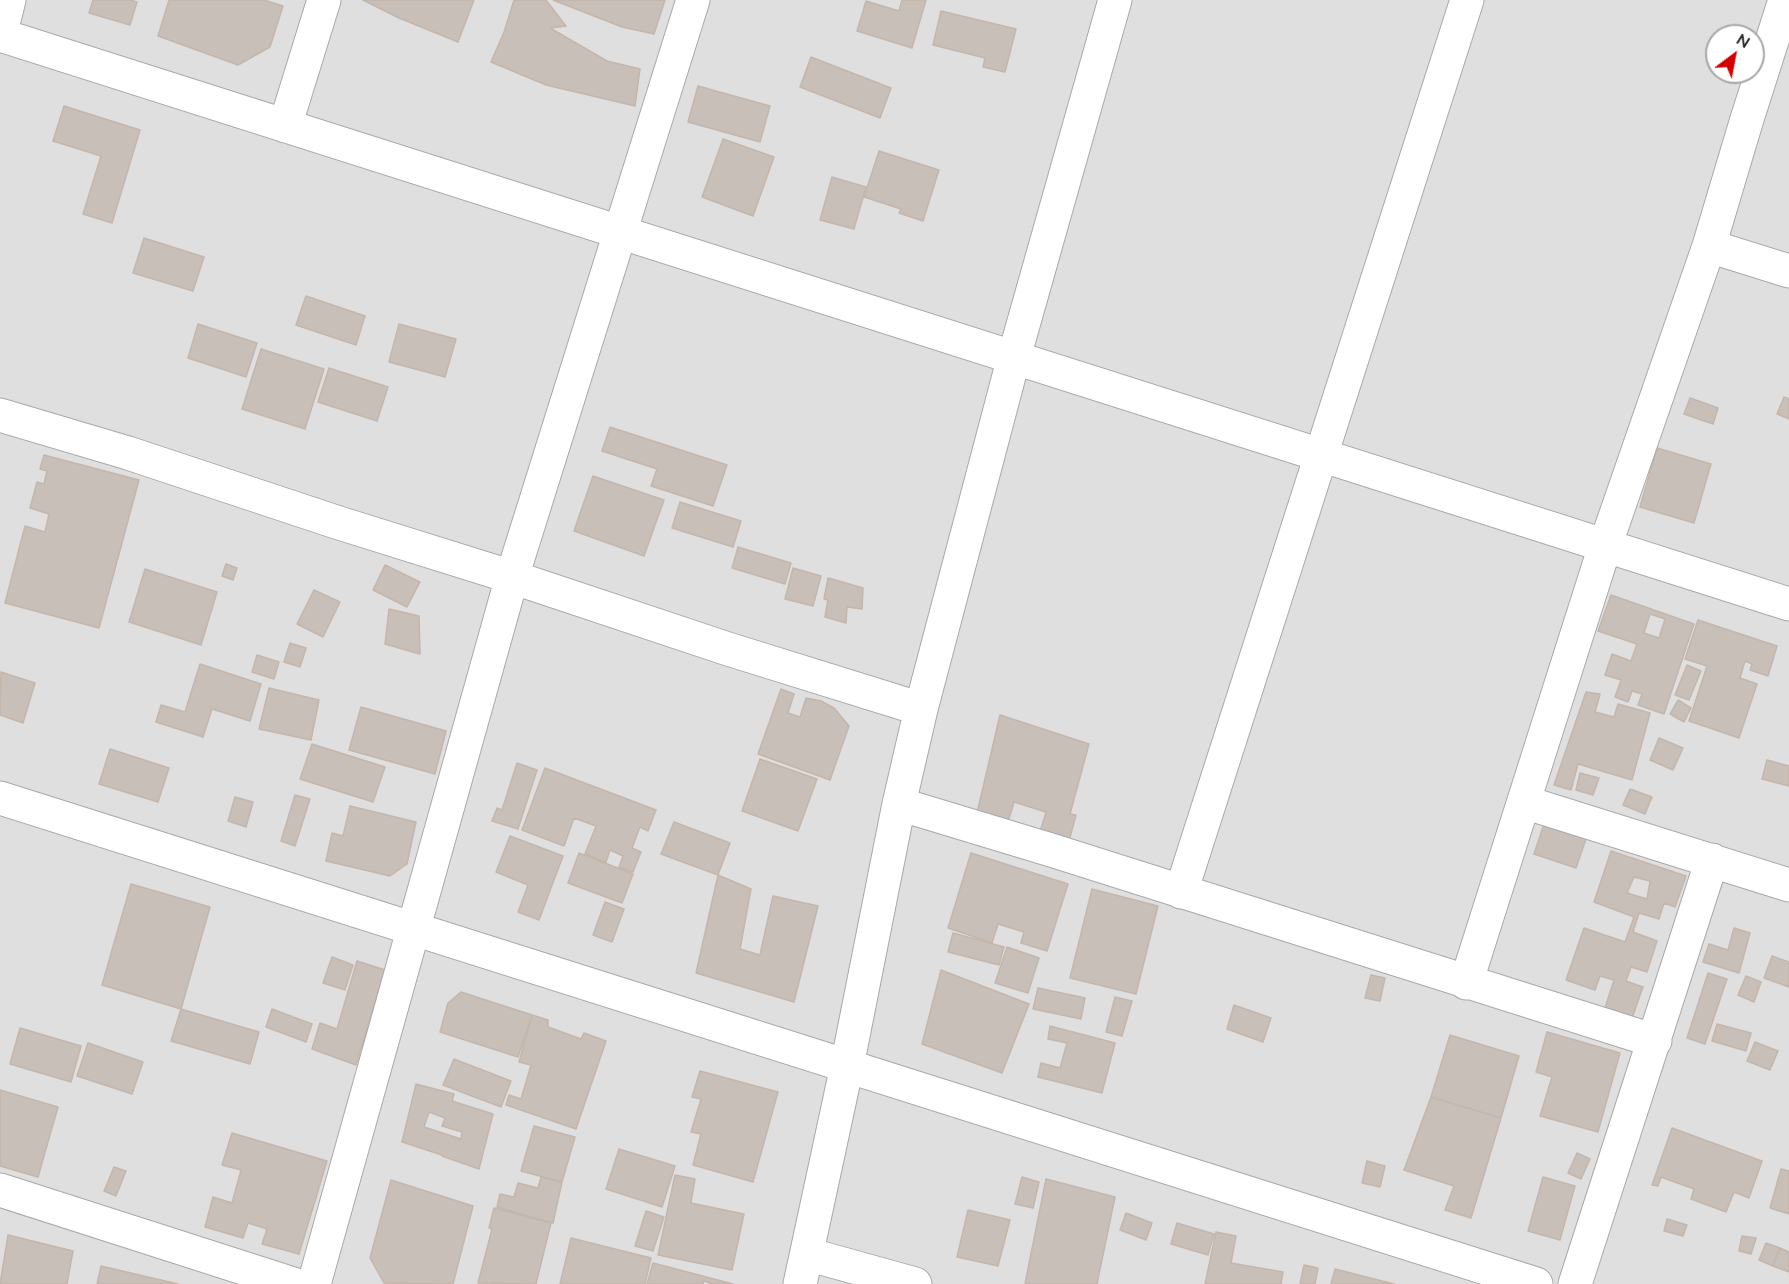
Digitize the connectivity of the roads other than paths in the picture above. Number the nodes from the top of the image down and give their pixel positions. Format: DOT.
graph roads {
  1 [pos="9,0"];
  2 [pos="324,0"];
  3 [pos="693,0"];
  4 [pos="1467,0"];
  5 [pos="1785,0"];
  6 [pos="1108,2"];
  7 [pos="0,35"];
  8 [pos="285,126"];
  9 [pos="620,232"];
  10 [pos="1709,246"];
  11 [pos="1789,271"];
  12 [pos="1014,357"];
  13 [pos="0,415"];
  14 [pos="1320,455"];
  15 [pos="1605,546"];
  16 [pos="512,577"];
  17 [pos="1789,604"];
  18 [pos="921,709"];
  19 [pos="0,798"];
  20 [pos="1524,802"];
  21 [pos="899,804"];
  22 [pos="1712,860"];
  23 [pos="1789,885"];
  24 [pos="1181,892"];
  25 [pos="413,929"];
  26 [pos="1466,983"];
  27 [pos="1655,1041"];
  28 [pos="847,1066"];
  29 [pos="0,1190"];
  30 [pos="803,1269"];
  31 [pos="293,1284"];
  32 [pos="314,1284"];
  33 [pos="915,1284"];
  34 [pos="1536,1284"];
  35 [pos="1575,1284"];
  1 -- 7 [label="street"];
  2 -- 8 [label="street"];
  3 -- 9 [label="street"];
  4 -- 14 [label="street"];
  5 -- 10 [label="street"];
  6 -- 12 [label="street"];
  7 -- 8 [label="street"];
  8 -- 9 [label="street"];
  9 -- 12 [label="street"];
  9 -- 16 [label="street"];
  10 -- 11 [label="street"];
  10 -- 15 [label="street"];
  12 -- 14 [label="street"];
  12 -- 18 [label="street"];
  13 -- 16 [label="street"];
  14 -- 15 [label="street"];
  14 -- 24 [label="street"];
  15 -- 17 [label="street"];
  15 -- 20 [label="street"];
  16 -- 18 [label="street"];
  16 -- 25 [label="street"];
  18 -- 21 [label="street"];
  19 -- 25 [label="street"];
  20 -- 22 [label="street"];
  20 -- 26 [label="street"];
  21 -- 24 [label="street"];
  21 -- 28 [label="street"];
  22 -- 23 [label="street"];
  22 -- 27 [label="street"];
  24 -- 26 [label="street"];
  25 -- 28 [label="street"];
  25 -- 32 [label="street"];
  26 -- 27 [label="street"];
  27 -- 35 [label="street"];
  28 -- 30 [label="street"];
  28 -- 34 [label="street"];
  29 -- 31 [label="street"];
  30 -- 33 [label="street"];
}
